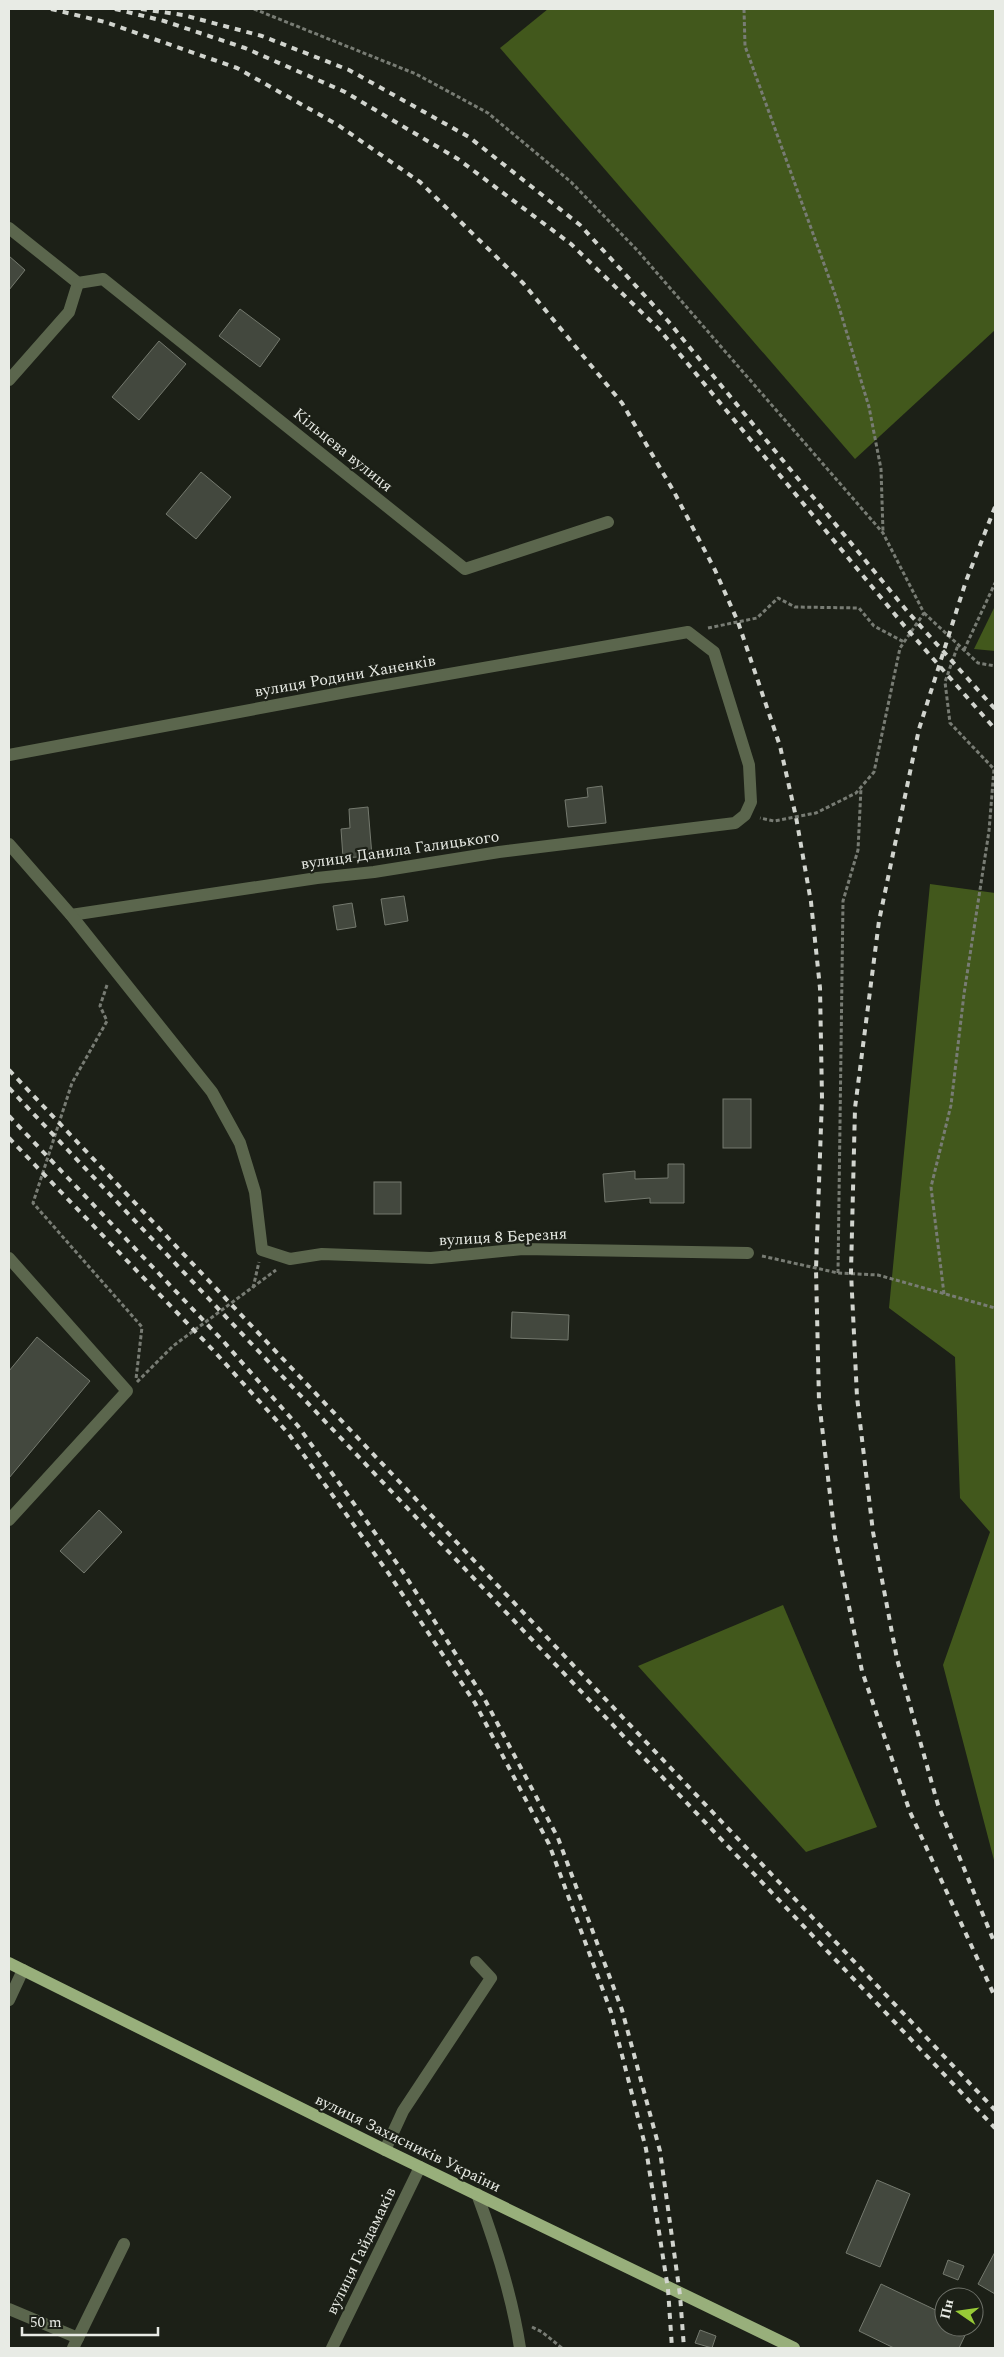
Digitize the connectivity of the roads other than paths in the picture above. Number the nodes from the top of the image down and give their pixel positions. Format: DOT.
graph roads {
  1 [pos="9,228"];
  2 [pos="78,283"];
  3 [pos="9,380"];
  4 [pos="608,522"];
  5 [pos="9,755"];
  6 [pos="734,823"];
  7 [pos="9,844"];
  8 [pos="71,915"];
  9 [pos="748,1253"];
  10 [pos="9,1258"];
  11 [pos="9,1520"];
  12 [pos="476,1962"];
  13 [pos="9,1963"];
  14 [pos="23,1970"];
  15 [pos="9,2000"];
  16 [pos="385,2150"];
  17 [pos="420,2167"];
  18 [pos="477,2194"];
  19 [pos="124,2244"];
  20 [pos="9,2309"];
  21 [pos="76,2343"];
  22 [pos="332,2348"];
  23 [pos="520,2348"];
  24 [pos="794,2348"];
  1 -- 2 [label="street"];
  2 -- 3 [label="street"];
  2 -- 4 [label="street, Кільцева вулиця"];
  5 -- 6 [label="street, вулиця Родини Ханенків"];
  6 -- 8 [label="street, вулиця Данила Галицького"];
  7 -- 8 [label="street"];
  8 -- 9 [label="street, вулиця 8 Березня"];
  10 -- 11 [label="street"];
  12 -- 16 [label="street"];
  13 -- 14 [label="main road, вулиця Захисників України"];
  14 -- 15 [label="street"];
  14 -- 16 [label="main road, вулиця Захисників України"];
  16 -- 17 [label="main road, вулиця Захисників України"];
  17 -- 18 [label="main road, вулиця Захисників України"];
  17 -- 22 [label="street, вулиця Гайдамаків"];
  18 -- 23 [label="street"];
  18 -- 24 [label="main road, вулиця Захисників України"];
  19 -- 21 [label="street"];
  20 -- 21 [label="street"];
}
